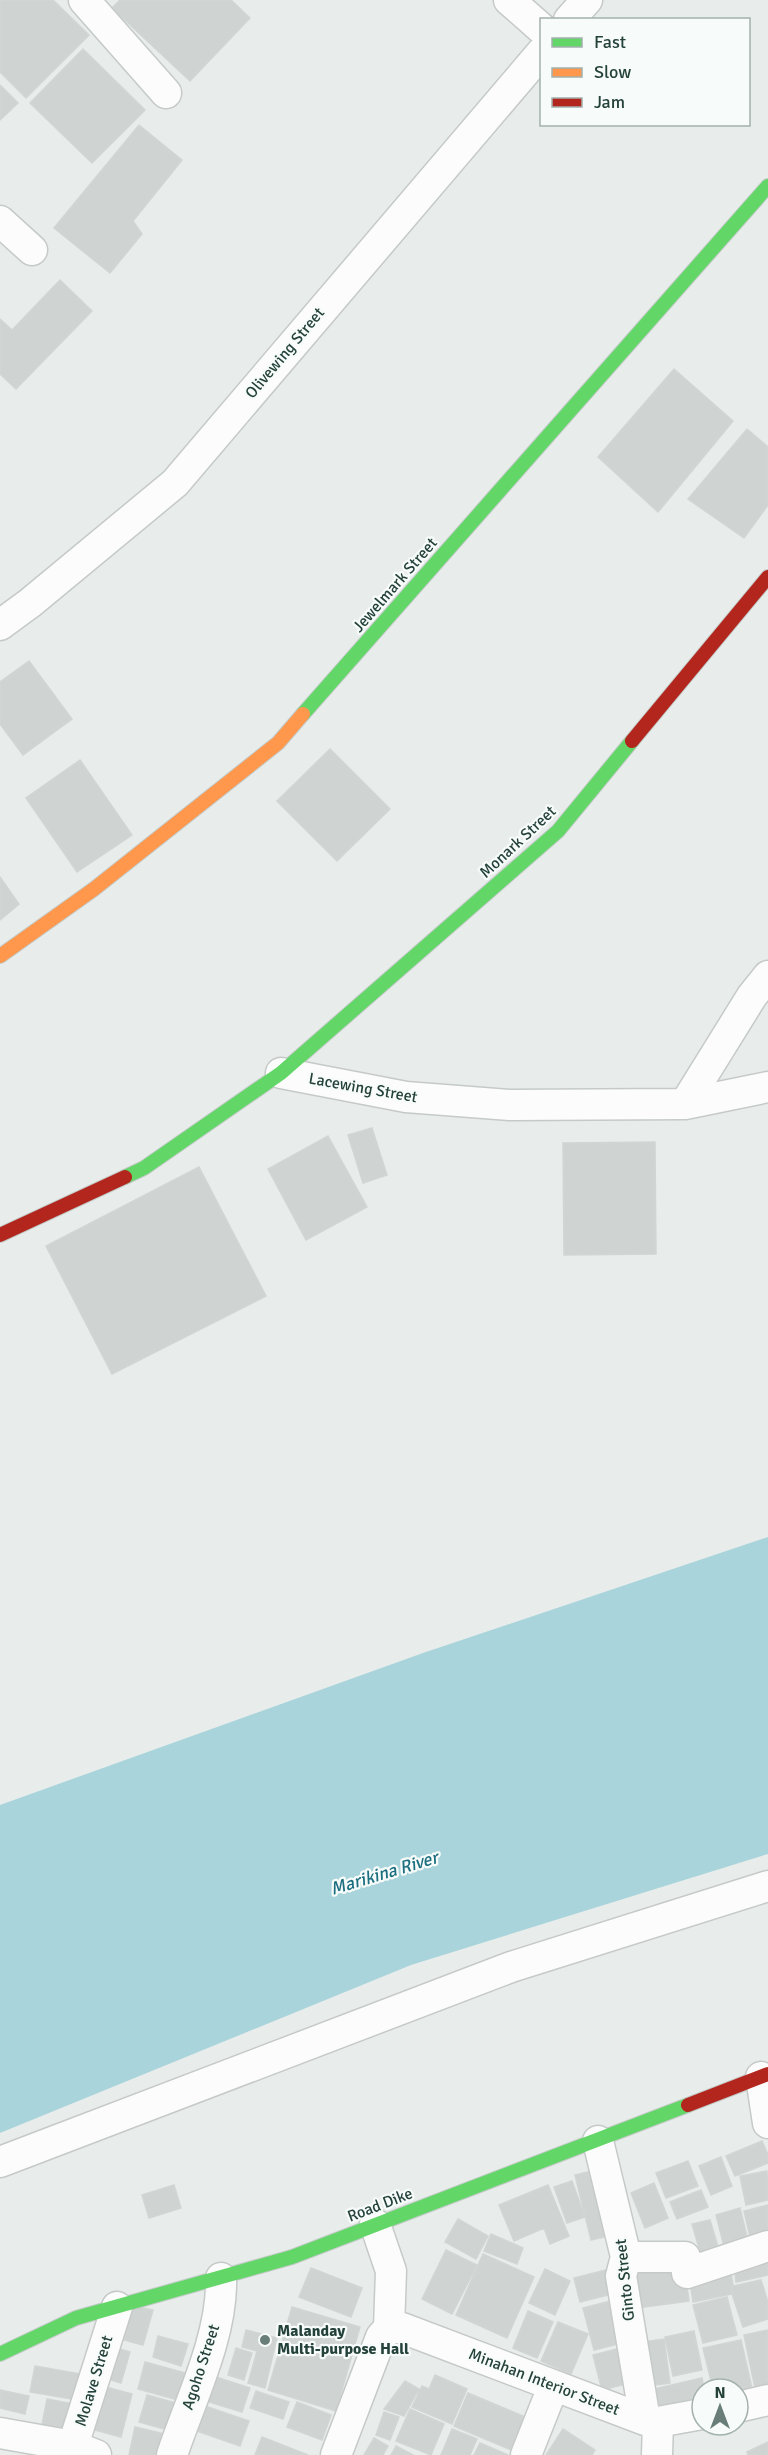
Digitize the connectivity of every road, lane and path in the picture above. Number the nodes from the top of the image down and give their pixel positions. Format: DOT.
graph roads {
  1 [pos="84,0"];
  2 [pos="509,0"];
  3 [pos="587,0"];
  4 [pos="571,18"];
  5 [pos="540,27"];
  6 [pos="540,54"];
  7 [pos="166,93"];
  8 [pos="768,186"];
  9 [pos="0,221"];
  10 [pos="32,250"];
  11 [pos="768,577"];
  12 [pos="0,626"];
  13 [pos="0,956"];
  14 [pos="768,976"];
  15 [pos="281,1073"];
  16 [pos="768,1087"];
  17 [pos="685,1104"];
  18 [pos="0,1235"];
  19 [pos="768,1886"];
  20 [pos="765,2075"];
  21 [pos="768,2123"];
  22 [pos="598,2141"];
  23 [pos="0,2162"];
  24 [pos="375,2224"];
  25 [pos="768,2246"];
  26 [pos="626,2257"];
  27 [pos="221,2278"];
  28 [pos="117,2307"];
  29 [pos="389,2328"];
  30 [pos="0,2354"];
  31 [pos="553,2386"];
  32 [pos="768,2400"];
  33 [pos="750,2404"];
  34 [pos="690,2416"];
  35 [pos="651,2421"];
  36 [pos="0,2433"];
  37 [pos="80,2452"];
  38 [pos="172,2455"];
  39 [pos="336,2455"];
  40 [pos="526,2455"];
  41 [pos="657,2455"];
  1 -- 7 [label="street"];
  2 -- 5 [label="street"];
  3 -- 4 [label="street"];
  6 -- 12 [label="street, Olivewing Street"];
  8 -- 13 [label="street, Jewelmark Street"];
  9 -- 10 [label="street"];
  11 -- 15 [label="street, Monark Street"];
  14 -- 17 [label="street"];
  15 -- 17 [label="street, Lacewing Street"];
  15 -- 18 [label="street"];
  16 -- 17 [label="street, Lacewing Street"];
  19 -- 23 [label="street"];
  20 -- 21 [label="street"];
  20 -- 22 [label="street, Road Dike"];
  22 -- 24 [label="street, Road Dike"];
  22 -- 26 [label="street, Ginto Street"];
  24 -- 27 [label="street, Road Dike"];
  24 -- 29 [label="street"];
  25 -- 26 [label="street"];
  26 -- 35 [label="street, Ginto Street"];
  27 -- 28 [label="street, Road Dike"];
  27 -- 38 [label="street, Agoho Street"];
  28 -- 30 [label="street, Road Dike"];
  28 -- 37 [label="street, Molave Street"];
  29 -- 31 [label="street, Minahan Interior Street"];
  29 -- 39 [label="street"];
  31 -- 35 [label="street, Minahan Interior Street"];
  31 -- 40 [label="street"];
  32 -- 33 [label="street"];
  34 -- 35 [label="street"];
  35 -- 41 [label="street, Ginto Street"];
  36 -- 37 [label="street"];
}
